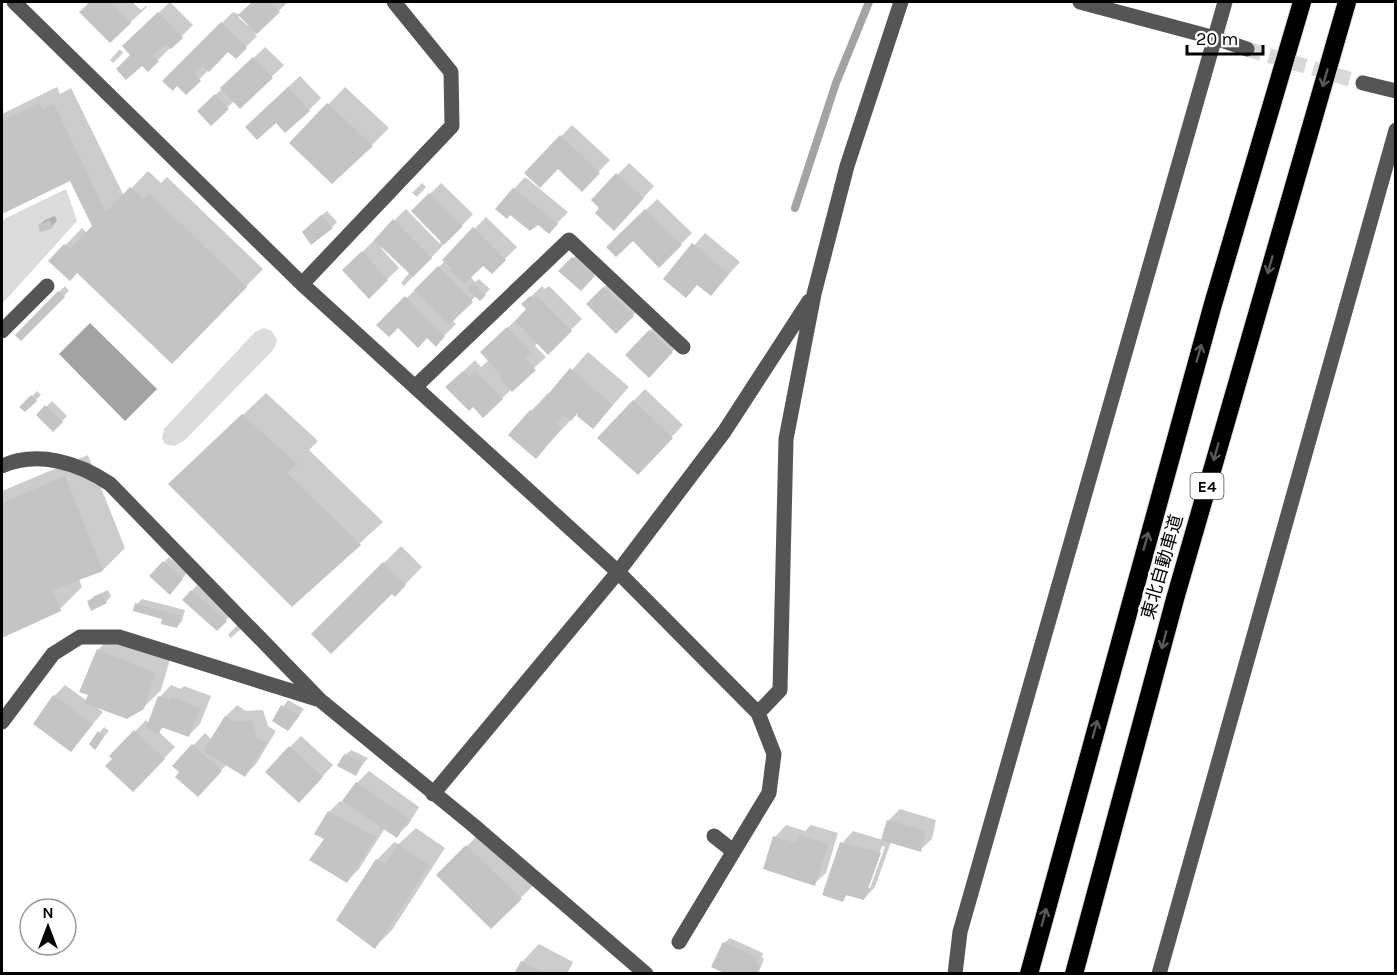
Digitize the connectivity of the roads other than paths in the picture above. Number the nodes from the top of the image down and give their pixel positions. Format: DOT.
graph roads {
  1 [pos="14,2"];
  2 [pos="394,2"];
  3 [pos="901,2"];
  4 [pos="1080,2"];
  5 [pos="1226,2"];
  6 [pos="1302,2"];
  7 [pos="1347,2"];
  8 [pos="1215,38"];
  9 [pos="1247,49"];
  10 [pos="1364,83"];
  11 [pos="1395,91"];
  12 [pos="1395,130"];
  13 [pos="302,284"];
  14 [pos="47,286"];
  15 [pos="814,294"];
  16 [pos="2,331"];
  17 [pos="683,347"];
  18 [pos="416,386"];
  19 [pos="2,466"];
  20 [pos="618,572"];
  21 [pos="320,700"];
  22 [pos="758,712"];
  23 [pos="2,722"];
  24 [pos="433,794"];
  25 [pos="714,836"];
  26 [pos="733,851"];
  27 [pos="679,942"];
  28 [pos="646,974"];
  29 [pos="955,974"];
  30 [pos="1029,974"];
  31 [pos="1074,974"];
  32 [pos="1159,974"];
  1 -- 13 [label="street"];
  2 -- 13 [label="street"];
  3 -- 15 [label="street"];
  4 -- 8 [label="street"];
  5 -- 8 [label="street"];
  30 -- 6 [label="highway, 東北自動車道 / E4, one-way"];
  7 -- 31 [label="highway, 東北自動車道 / E4, one-way"];
  8 -- 9 [label="street"];
  8 -- 29 [label="street"];
  10 -- 11 [label="street"];
  12 -- 32 [label="street"];
  13 -- 18 [label="street"];
  14 -- 16 [label="street"];
  15 -- 20 [label="street"];
  15 -- 22 [label="street"];
  17 -- 18 [label="street"];
  18 -- 20 [label="street"];
  19 -- 21 [label="street"];
  20 -- 22 [label="street"];
  20 -- 24 [label="street"];
  21 -- 23 [label="street"];
  21 -- 24 [label="street"];
  22 -- 26 [label="street"];
  24 -- 28 [label="street"];
  25 -- 26 [label="street"];
  26 -- 27 [label="street"];
}
